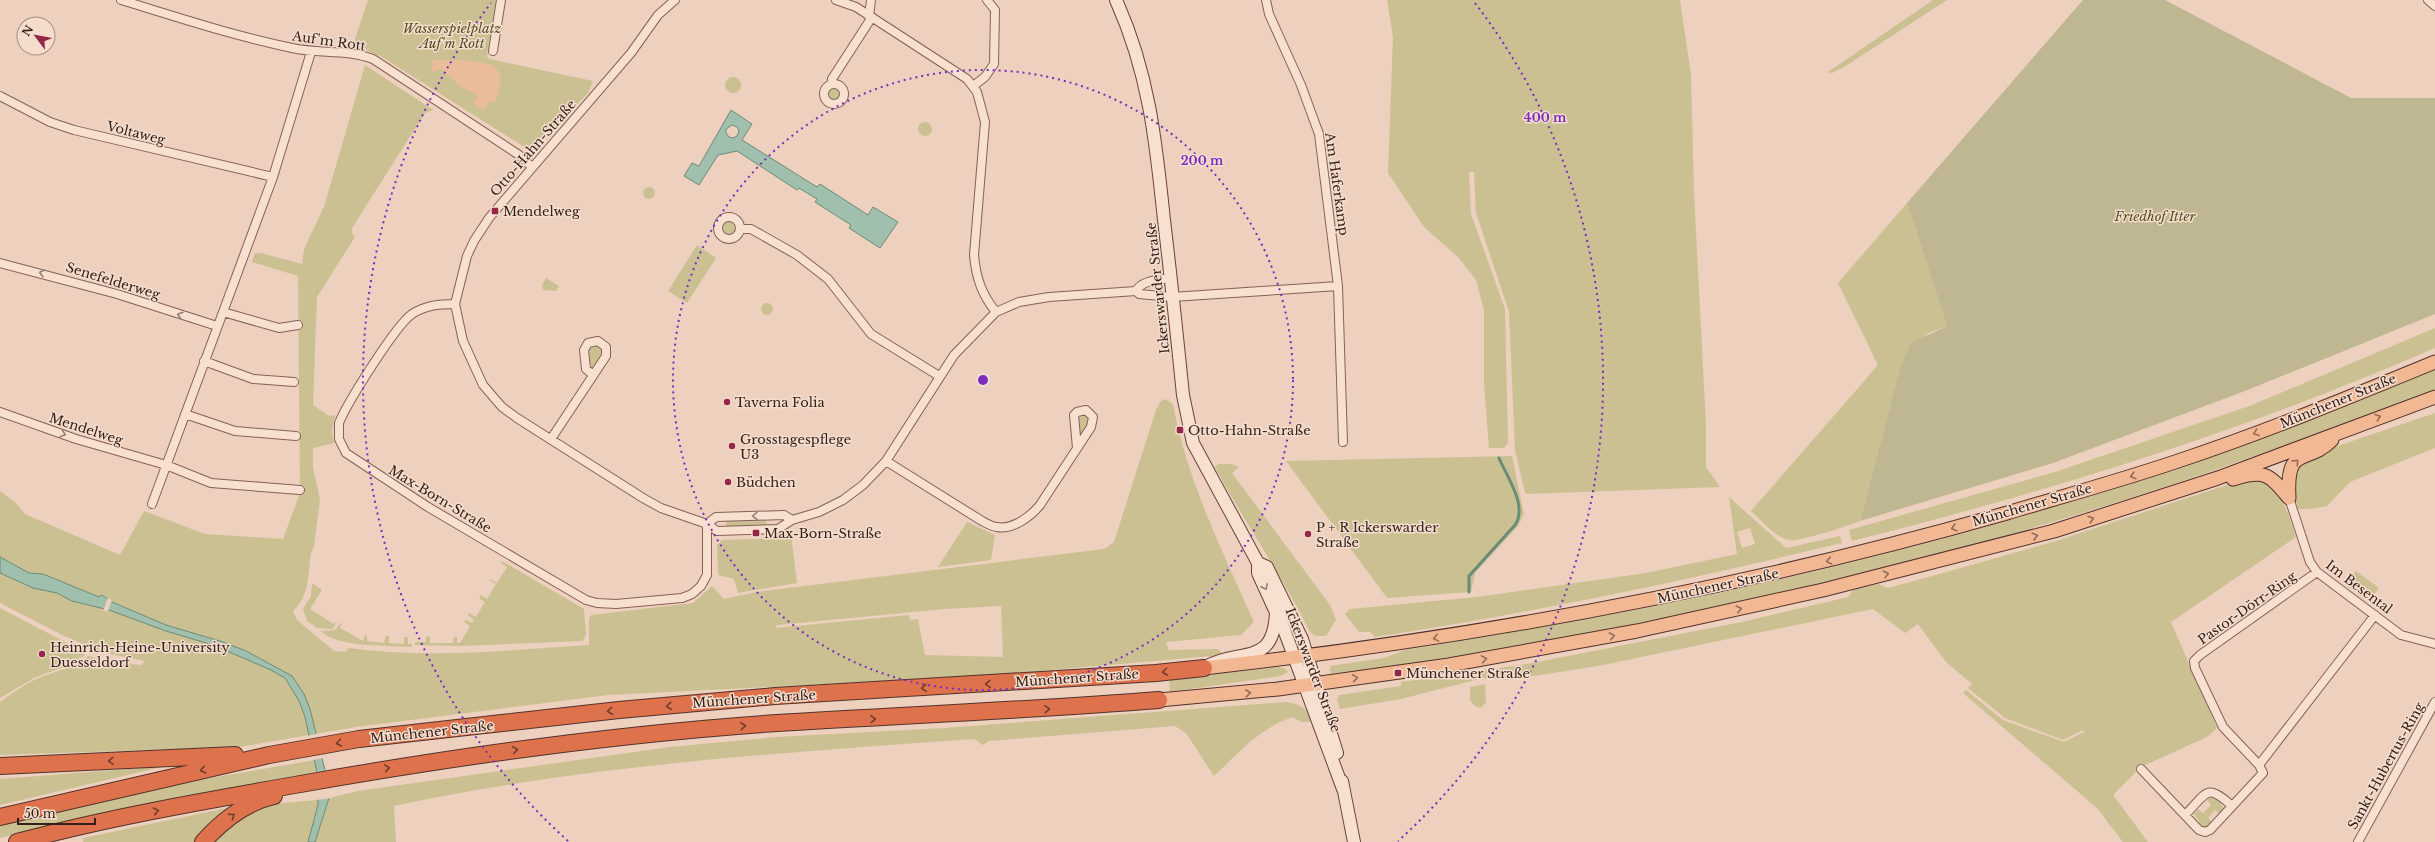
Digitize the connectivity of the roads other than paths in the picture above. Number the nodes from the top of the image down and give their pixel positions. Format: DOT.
graph roads {
  1 [pos="121,0"];
  2 [pos="501,0"];
  3 [pos="675,0"];
  4 [pos="836,0"];
  5 [pos="871,0"];
  6 [pos="986,0"];
  7 [pos="1116,0"];
  8 [pos="1266,0"];
  9 [pos="2428,0"];
  10 [pos="2435,6"];
  11 [pos="870,16"];
  12 [pos="494,51"];
  13 [pos="311,52"];
  14 [pos="833,84"];
  15 [pos="973,86"];
  16 [pos="0,96"];
  17 [pos="532,167"];
  18 [pos="273,177"];
  19 [pos="740,230"];
  20 [pos="0,263"];
  21 [pos="1170,278"];
  22 [pos="1338,286"];
  23 [pos="1136,291"];
  24 [pos="1172,297"];
  25 [pos="456,304"];
  26 [pos="223,312"];
  27 [pos="996,312"];
  28 [pos="298,325"];
  29 [pos="217,326"];
  30 [pos="204,361"];
  31 [pos="2435,362"];
  32 [pos="593,375"];
  33 [pos="939,376"];
  34 [pos="294,382"];
  35 [pos="2435,397"];
  36 [pos="0,412"];
  37 [pos="185,414"];
  38 [pos="2342,431"];
  39 [pos="296,436"];
  40 [pos="551,439"];
  41 [pos="1343,442"];
  42 [pos="1077,448"];
  43 [pos="886,461"];
  44 [pos="166,465"];
  45 [pos="2218,478"];
  46 [pos="300,490"];
  47 [pos="2289,498"];
  48 [pos="152,504"];
  49 [pos="792,520"];
  50 [pos="707,524"];
  51 [pos="1258,563"];
  52 [pos="2317,572"];
  53 [pos="1276,611"];
  54 [pos="2375,615"];
  55 [pos="2435,644"];
  56 [pos="1301,657"];
  57 [pos="1204,668"];
  58 [pos="1317,684"];
  59 [pos="1303,686"];
  60 [pos="1159,700"];
  61 [pos="2435,702"];
  62 [pos="269,755"];
  63 [pos="2259,765"];
  64 [pos="2,767"];
  65 [pos="2141,769"];
  66 [pos="294,789"];
  67 [pos="1342,789"];
  68 [pos="2232,806"];
  69 [pos="2185,815"];
  70 [pos="0,817"];
  71 [pos="39,840"];
  72 [pos="17,842"];
  73 [pos="203,842"];
  74 [pos="1354,842"];
  75 [pos="2358,842"];
  1 -- 13 [label="street, Auf'm Rott"];
  2 -- 12 [label="street"];
  3 -- 17 [label="street, Otto-Hahn-Straße"];
  4 -- 11 [label="street"];
  5 -- 11 [label="street"];
  6 -- 15 [label="street"];
  7 -- 21 [label="main road, Ickerswarder Straße"];
  8 -- 22 [label="street, Am Haferkamp"];
  9 -- 10 [label="street"];
  11 -- 14 [label="street"];
  11 -- 15 [label="street"];
  13 -- 17 [label="street, Auf'm Rott"];
  13 -- 18 [label="street"];
  15 -- 27 [label="street"];
  16 -- 18 [label="street, Voltaweg"];
  17 -- 25 [label="street, Otto-Hahn-Straße"];
  18 -- 26 [label="street"];
  19 -- 33 [label="street"];
  29 -- 20 [label="street, Senefelderweg, one-way"];
  21 -- 23 [label="street, Otto-Hahn-Straße"];
  21 -- 24 [label="main road, Ickerswarder Straße"];
  22 -- 24 [label="street"];
  22 -- 41 [label="street, Am Haferkamp"];
  23 -- 24 [label="street, Otto-Hahn-Straße"];
  23 -- 27 [label="street, Otto-Hahn-Straße"];
  24 -- 51 [label="main road, Ickerswarder Straße"];
  25 -- 40 [label="street, Otto-Hahn-Straße"];
  25 -- 50 [label="street, Max-Born-Straße"];
  26 -- 28 [label="street"];
  26 -- 29 [label="street"];
  27 -- 33 [label="street, Otto-Hahn-Straße"];
  29 -- 30 [label="street"];
  30 -- 34 [label="street"];
  30 -- 37 [label="street"];
  31 -- 56 [label="main road, Münchener Straße, one-way"];
  32 -- 40 [label="street"];
  33 -- 43 [label="street, Otto-Hahn-Straße"];
  38 -- 35 [label="main road, Münchener Straße, one-way"];
  36 -- 44 [label="street, Mendelweg, one-way"];
  37 -- 39 [label="street"];
  37 -- 44 [label="street"];
  38 -- 45 [label="main road, Münchener Straße"];
  47 -- 38 [label="main road, one-way"];
  40 -- 50 [label="street, Otto-Hahn-Straße"];
  42 -- 43 [label="street"];
  43 -- 49 [label="street, Otto-Hahn-Straße"];
  44 -- 46 [label="street, Mendelweg"];
  44 -- 48 [label="street"];
  45 -- 47 [label="main road"];
  58 -- 45 [label="main road, Münchener Straße, one-way"];
  47 -- 52 [label="street, Im Besental"];
  49 -- 50 [label="street, one-way"];
  49 -- 50 [label="street, Otto-Hahn-Straße"];
  51 -- 53 [label="main road, Ickerswarder Straße, one-way"];
  51 -- 56 [label="main road, Ickerswarder Straße"];
  52 -- 54 [label="street, Im Besental"];
  52 -- 63 [label="street, Pastor-Dörr-Ring"];
  53 -- 56 [label="main road, Ickerswarder Straße"];
  53 -- 57 [label="main road"];
  54 -- 55 [label="street, Im Besental"];
  54 -- 63 [label="street"];
  56 -- 57 [label="main road, Münchener Straße"];
  56 -- 58 [label="main road, Ickerswarder Straße"];
  56 -- 59 [label="main road, Ickerswarder Straße"];
  57 -- 62 [label="highway, Münchener Straße, one-way"];
  58 -- 59 [label="main road, Münchener Straße"];
  58 -- 67 [label="main road, Ickerswarder Straße"];
  60 -- 59 [label="main road, Münchener Straße, one-way"];
  59 -- 67 [label="main road, Ickerswarder Straße"];
  66 -- 60 [label="highway, Münchener Straße, one-way"];
  61 -- 75 [label="street, Sankt-Hubertus-Ring"];
  62 -- 64 [label="highway, one-way"];
  62 -- 70 [label="highway, Münchener Straße, one-way"];
  63 -- 68 [label="street"];
  65 -- 69 [label="street"];
  71 -- 66 [label="highway, Münchener Straße, one-way"];
  73 -- 66 [label="highway, one-way"];
  67 -- 74 [label="main road, Ickerswarder Straße"];
  68 -- 69 [label="street"];
  68 -- 69 [label="street"];
  71 -- 72 [label="highway, Münchener Straße"];
}
